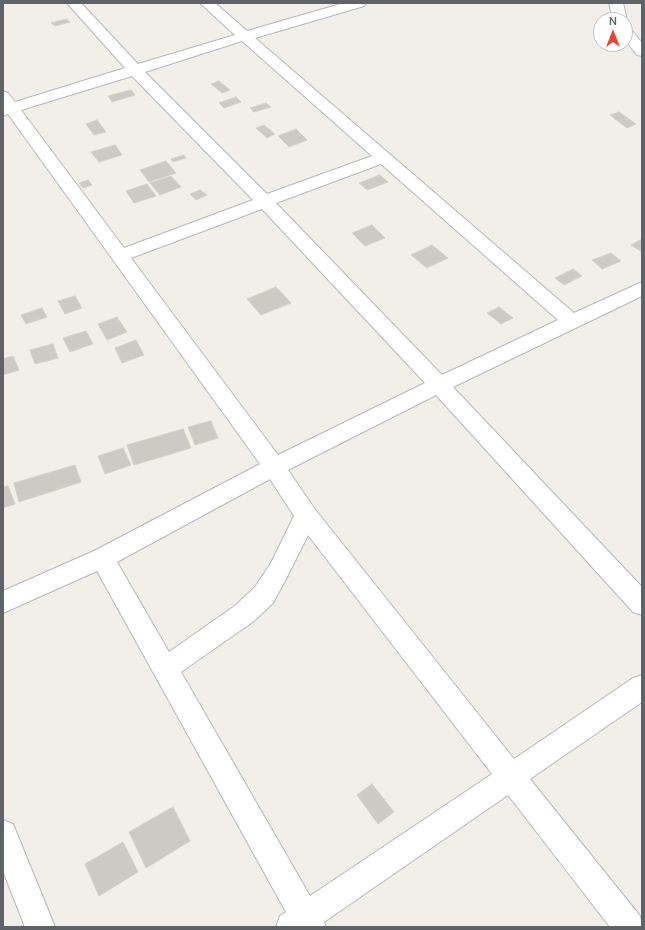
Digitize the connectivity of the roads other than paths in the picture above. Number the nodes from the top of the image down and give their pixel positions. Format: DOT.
graph roads {
  1 [pos="74,3"];
  2 [pos="207,3"];
  3 [pos="360,3"];
  4 [pos="245,36"];
  5 [pos="633,41"];
  6 [pos="642,52"];
  7 [pos="135,70"];
  8 [pos="6,105"];
  9 [pos="383,157"];
  10 [pos="265,202"];
  11 [pos="120,256"];
  12 [pos="642,288"];
  13 [pos="572,322"];
  14 [pos="439,385"];
  15 [pos="274,467"];
  16 [pos="306,515"];
  17 [pos="102,558"];
  18 [pos="3,602"];
  19 [pos="642,604"];
  20 [pos="166,668"];
  21 [pos="642,687"];
  22 [pos="512,777"];
  23 [pos="3,834"];
  24 [pos="302,924"];
  25 [pos="40,927"];
  26 [pos="629,927"];
  1 -- 7 [label="street"];
  2 -- 4 [label="street"];
  3 -- 4 [label="street"];
  4 -- 7 [label="street"];
  4 -- 9 [label="street"];
  5 -- 6 [label="street"];
  7 -- 8 [label="street"];
  7 -- 10 [label="street"];
  8 -- 11 [label="street"];
  9 -- 10 [label="street"];
  9 -- 13 [label="street"];
  10 -- 11 [label="street"];
  10 -- 14 [label="street"];
  11 -- 15 [label="street"];
  12 -- 13 [label="street"];
  13 -- 14 [label="street"];
  14 -- 15 [label="street"];
  14 -- 19 [label="street"];
  15 -- 16 [label="street"];
  15 -- 17 [label="street"];
  16 -- 20 [label="street"];
  16 -- 22 [label="street"];
  17 -- 18 [label="street"];
  17 -- 20 [label="street"];
  20 -- 24 [label="street"];
  21 -- 22 [label="street"];
  22 -- 24 [label="street"];
  22 -- 26 [label="street"];
  23 -- 25 [label="street"];
}
